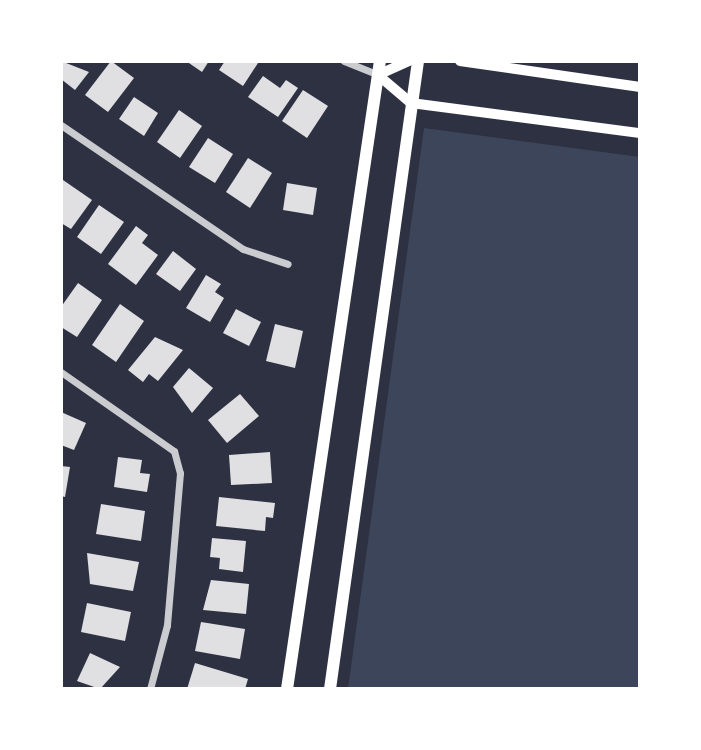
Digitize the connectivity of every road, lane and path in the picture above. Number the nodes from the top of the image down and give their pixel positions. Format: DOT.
graph roads {
  1 [pos="345,61"];
  2 [pos="380,61"];
  3 [pos="409,61"];
  4 [pos="418,61"];
  5 [pos="460,61"];
  6 [pos="378,75"];
  7 [pos="640,87"];
  8 [pos="411,103"];
  9 [pos="61,125"];
  10 [pos="640,133"];
  11 [pos="288,264"];
  12 [pos="61,372"];
  13 [pos="150,689"];
  14 [pos="286,689"];
  15 [pos="330,689"];
  1 -- 6 [label="street"];
  2 -- 6 [label="main road"];
  3 -- 6 [label="main road"];
  4 -- 8 [label="main road"];
  5 -- 7 [label="main road"];
  6 -- 8 [label="main road"];
  6 -- 14 [label="main road"];
  8 -- 10 [label="main road"];
  8 -- 15 [label="main road"];
  9 -- 11 [label="street"];
  12 -- 13 [label="street"];
}
